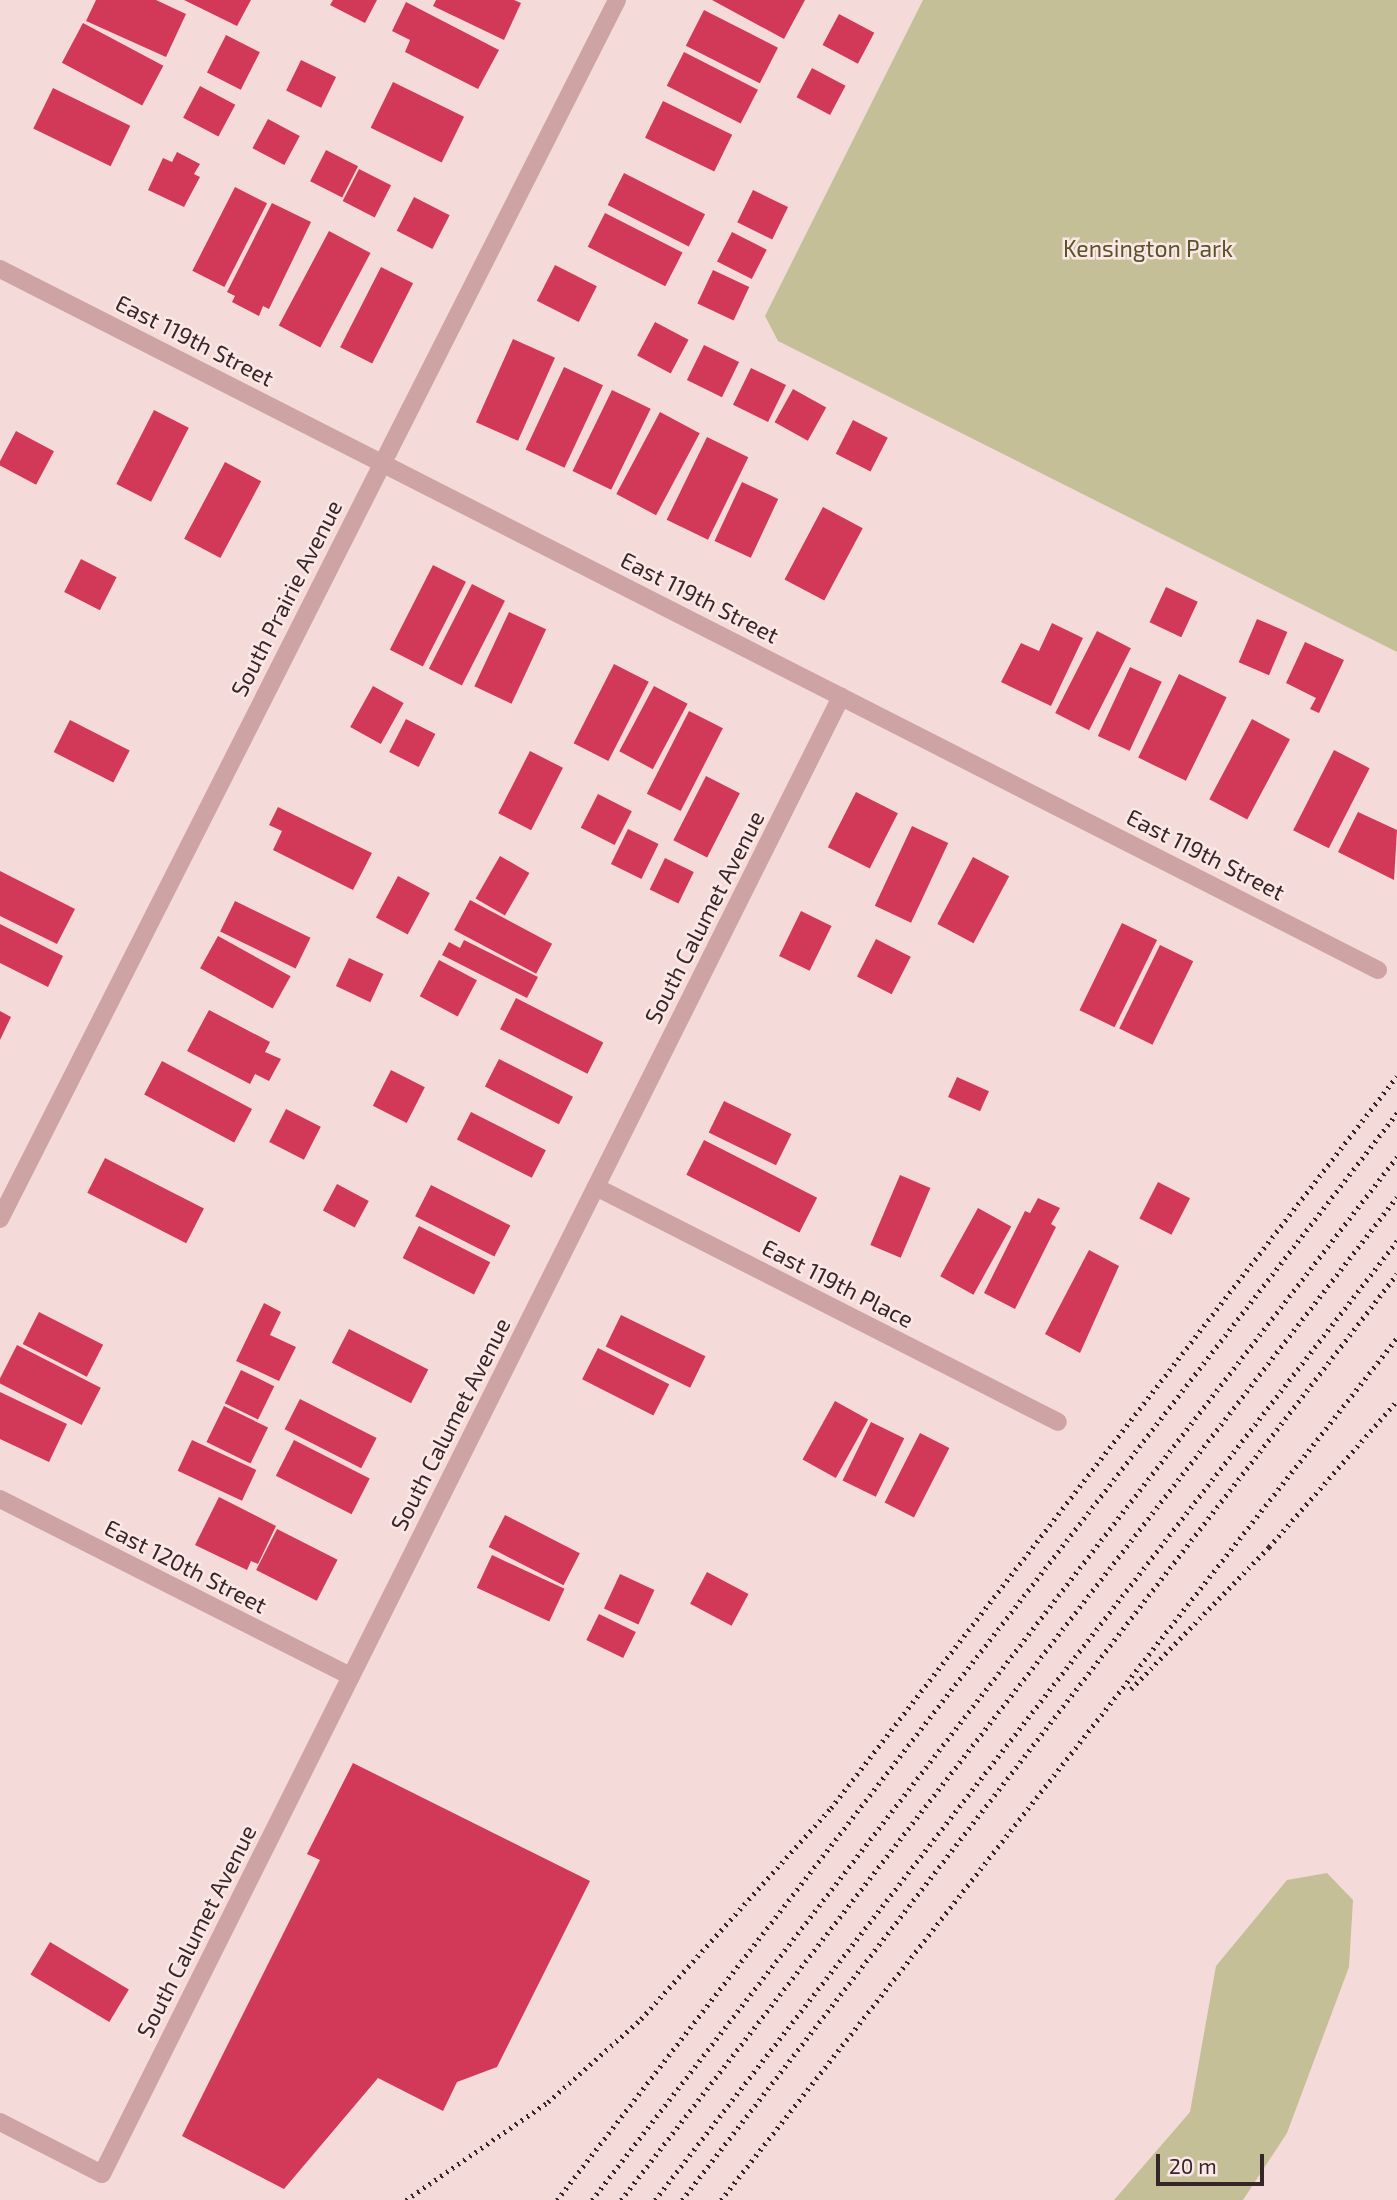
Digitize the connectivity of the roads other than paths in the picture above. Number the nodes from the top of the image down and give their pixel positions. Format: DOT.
graph roads {
  1 [pos="617,0"];
  2 [pos="0,269"];
  3 [pos="382,463"];
  4 [pos="841,697"];
  5 [pos="1378,970"];
  6 [pos="596,1187"];
  7 [pos="0,1219"];
  8 [pos="1058,1423"];
  9 [pos="0,1499"];
  10 [pos="351,1676"];
  11 [pos="0,2122"];
  1 -- 3 [label="street, South Prairie Avenue"];
  2 -- 3 [label="street, East 119th Street"];
  3 -- 4 [label="street, East 119th Street"];
  3 -- 7 [label="street, South Prairie Avenue"];
  4 -- 5 [label="street, East 119th Street"];
  4 -- 6 [label="street, South Calumet Avenue"];
  6 -- 8 [label="street, East 119th Place"];
  6 -- 10 [label="street, South Calumet Avenue"];
  9 -- 10 [label="street, East 120th Street"];
  10 -- 11 [label="street, South Calumet Avenue"];
}
